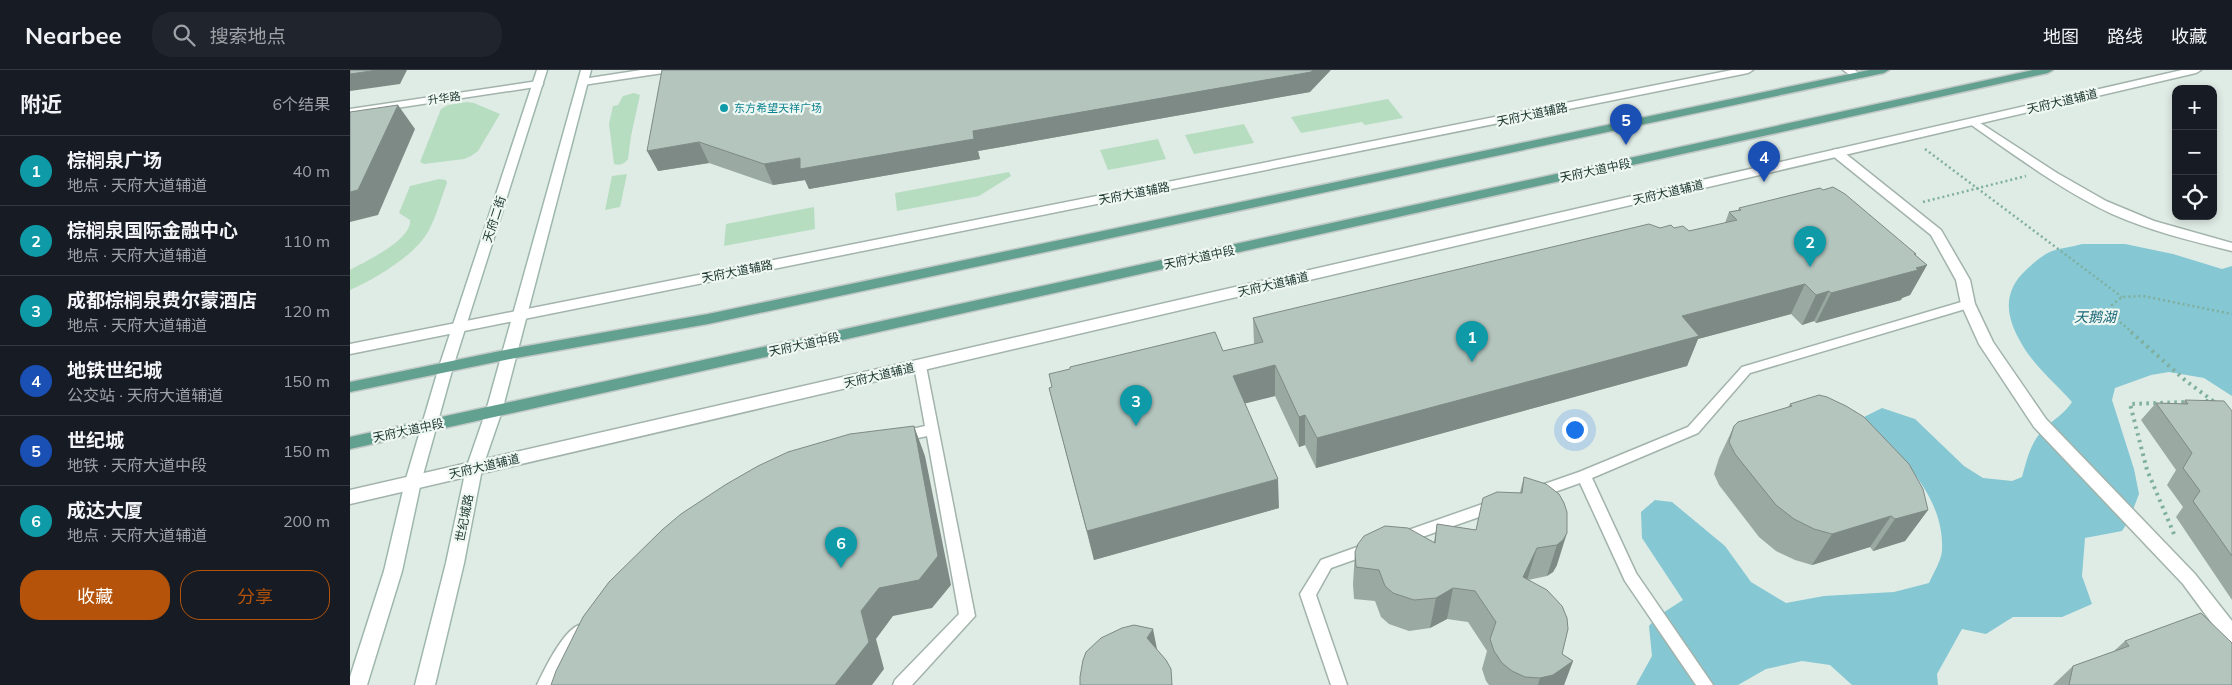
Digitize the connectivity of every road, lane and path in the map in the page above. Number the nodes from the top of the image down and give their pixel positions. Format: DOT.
graph roads {
  1 [pos="542,70"];
  2 [pos="663,70"];
  3 [pos="1748,70"];
  4 [pos="1879,70"];
  5 [pos="2048,70"];
  6 [pos="2196,70"];
  7 [pos="586,73"];
  8 [pos="1852,73"];
  9 [pos="538,84"];
  10 [pos="350,112"];
  11 [pos="1974,122"];
  12 [pos="1909,137"];
  13 [pos="1837,153"];
  14 [pos="2046,171"];
  15 [pos="1978,188"];
  16 [pos="1904,207"];
  17 [pos="2232,247"];
  18 [pos="2122,297"];
  19 [pos="1968,304"];
  20 [pos="520,314"];
  21 [pos="2232,314"];
  22 [pos="459,327"];
  23 [pos="350,349"];
  24 [pos="510,354"];
  25 [pos="920,366"];
  26 [pos="446,367"];
  27 [pos="350,387"];
  28 [pos="2204,401"];
  29 [pos="2213,401"];
  30 [pos="2194,402"];
  31 [pos="2219,406"];
  32 [pos="494,411"];
  33 [pos="430,425"];
  34 [pos="930,430"];
  35 [pos="886,441"];
  36 [pos="350,442"];
  37 [pos="474,469"];
  38 [pos="1584,476"];
  39 [pos="413,482"];
  40 [pos="350,497"];
  41 [pos="2174,535"];
  42 [pos="588,620"];
  43 [pos="2232,635"];
  44 [pos="357,685"];
  45 [pos="426,685"];
  46 [pos="545,685"];
  47 [pos="901,685"];
  48 [pos="1339,685"];
  49 [pos="1705,685"];
  1 -- 9 [label="street, 天府二街"];
  2 -- 7 [label="street"];
  3 -- 20 [label="street, 天府大道辅路"];
  4 -- 8 [label="main road"];
  5 -- 32 [label="main road, 天府大道中段"];
  6 -- 11 [label="street, 天府大道辅道"];
  7 -- 20 [label="street"];
  8 -- 24 [label="main road"];
  9 -- 10 [label="street, 升华路"];
  9 -- 22 [label="street, 天府二街"];
  11 -- 12 [label="street, 天府大道辅道"];
  11 -- 14 [label="street"];
  12 -- 13 [label="street, 天府大道辅道"];
  12 -- 15 [label="path"];
  13 -- 16 [label="street"];
  13 -- 25 [label="street, 天府大道辅道"];
  14 -- 15 [label="path"];
  14 -- 17 [label="street"];
  15 -- 16 [label="path"];
  15 -- 18 [label="path"];
  16 -- 19 [label="street"];
  18 -- 21 [label="path"];
  18 -- 29 [label="path"];
  19 -- 38 [label="lane"];
  19 -- 43 [label="street"];
  20 -- 22 [label="street"];
  20 -- 24 [label="street"];
  22 -- 23 [label="street"];
  22 -- 26 [label="street, 天府二街"];
  24 -- 26 [label="main road"];
  24 -- 32 [label="street, 世纪城路"];
  25 -- 34 [label="lane"];
  25 -- 37 [label="street, 天府大道辅道"];
  26 -- 27 [label="main road"];
  26 -- 33 [label="street"];
  28 -- 29 [label="path"];
  29 -- 31 [label="path"];
  30 -- 41 [label="path"];
  32 -- 33 [label="main road, 天府大道中段"];
  32 -- 37 [label="street, 世纪城路"];
  33 -- 36 [label="main road, 天府大道中段"];
  33 -- 39 [label="street"];
  34 -- 35 [label="lane"];
  34 -- 47 [label="lane"];
  37 -- 39 [label="street, 天府大道辅道"];
  37 -- 45 [label="street, 世纪城路"];
  38 -- 48 [label="lane"];
  38 -- 49 [label="lane"];
  39 -- 40 [label="street, 天府大道辅道"];
  39 -- 44 [label="street"];
  42 -- 46 [label="lane"];
}
